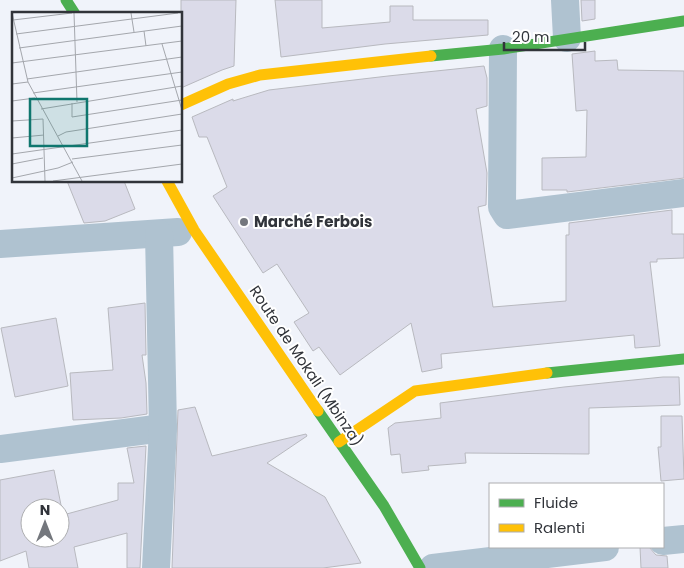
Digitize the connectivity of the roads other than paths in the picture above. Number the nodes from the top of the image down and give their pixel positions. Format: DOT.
graph roads {
  1 [pos="66,0"];
  2 [pos="565,0"];
  3 [pos="74,12"];
  4 [pos="684,21"];
  5 [pos="568,38"];
  6 [pos="503,49"];
  7 [pos="182,105"];
  8 [pos="168,182"];
  9 [pos="684,193"];
  10 [pos="194,230"];
  11 [pos="159,234"];
  12 [pos="0,244"];
  13 [pos="684,359"];
  14 [pos="163,428"];
  15 [pos="339,442"];
  16 [pos="0,449"];
  17 [pos="684,539"];
  18 [pos="664,541"];
  19 [pos="597,548"];
  20 [pos="156,568"];
  21 [pos="420,568"];
  22 [pos="433,568"];
  1 -- 3 [label="street"];
  2 -- 5 [label="street"];
  4 -- 5 [label="street"];
  5 -- 6 [label="street"];
  6 -- 7 [label="street"];
  6 -- 9 [label="street"];
  8 -- 10 [label="street, Route de Mokali (Mbinza)"];
  10 -- 11 [label="street"];
  10 -- 15 [label="street, Route de Mokali (Mbinza)"];
  11 -- 12 [label="street"];
  11 -- 14 [label="street"];
  13 -- 15 [label="street"];
  14 -- 16 [label="street"];
  14 -- 20 [label="street"];
  15 -- 21 [label="street, Route de Mokali (Mbinza)"];
  17 -- 18 [label="street"];
  19 -- 22 [label="street"];
}
